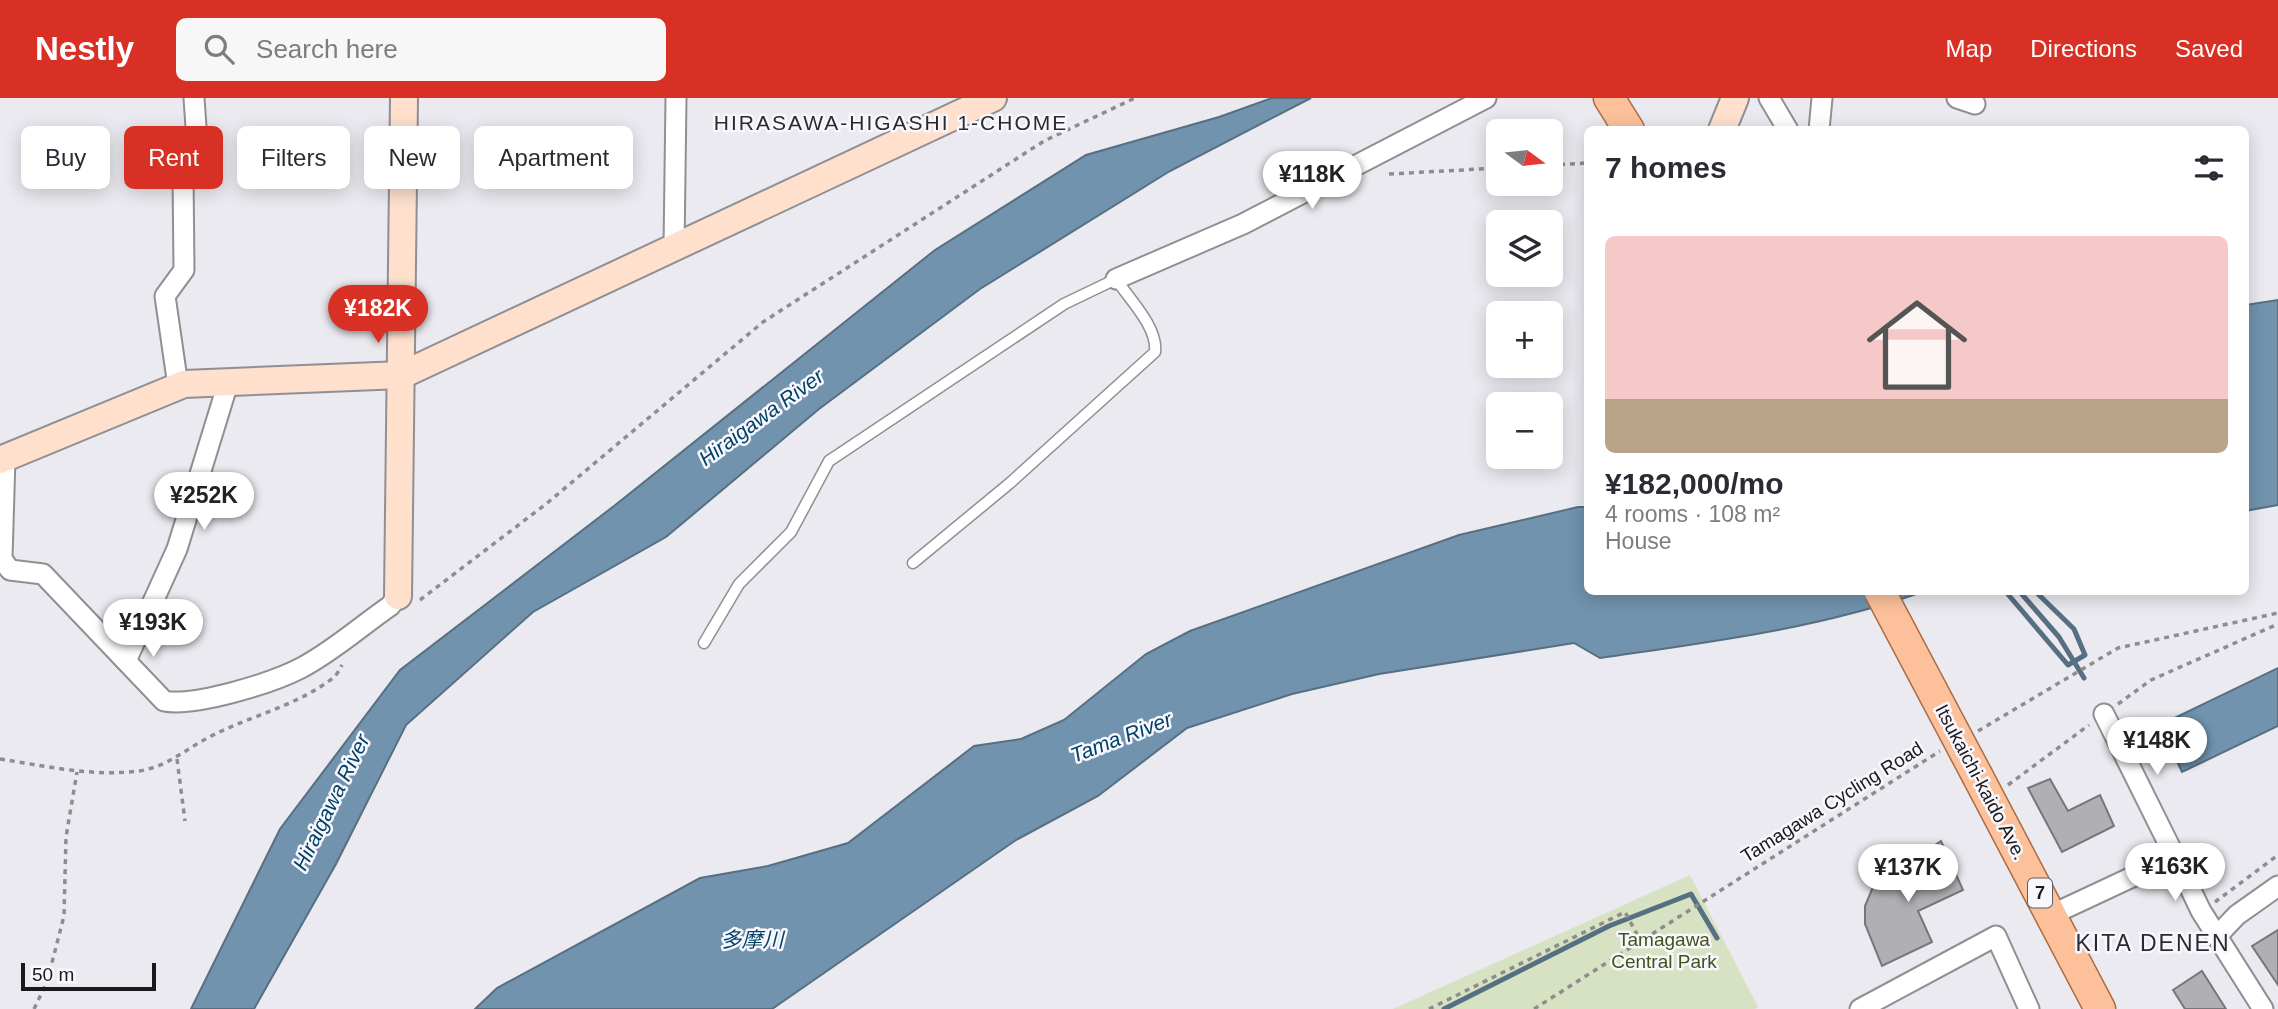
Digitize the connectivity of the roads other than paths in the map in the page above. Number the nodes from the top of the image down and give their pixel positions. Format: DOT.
graph roads {
  1 [pos="194,98"];
  2 [pos="404,98"];
  3 [pos="676,98"];
  4 [pos="1486,98"];
  5 [pos="1609,98"];
  6 [pos="1735,98"];
  7 [pos="1769,98"];
  8 [pos="1822,98"];
  9 [pos="977,102"];
  10 [pos="1626,126"];
  11 [pos="1724,126"];
  12 [pos="1786,126"];
  13 [pos="1819,126"];
  14 [pos="674,249"];
  15 [pos="1116,279"];
  16 [pos="402,375"];
  17 [pos="228,383"];
  18 [pos="178,386"];
  19 [pos="2,459"];
  20 [pos="913,563"];
  21 [pos="1882,595"];
  22 [pos="406,600"];
  23 [pos="705,643"];
  24 [pos="126,661"];
  25 [pos="2104,714"];
  26 [pos="2175,858"];
  27 [pos="2278,886"];
  28 [pos="2051,915"];
  29 [pos="2217,936"];
  30 [pos="1860,1009"];
  31 [pos="2029,1009"];
  32 [pos="2100,1009"];
  33 [pos="2263,1009"];
  1 -- 18 [label="street"];
  2 -- 16 [label="street"];
  3 -- 14 [label="street"];
  4 -- 15 [label="street"];
  5 -- 10 [label="main road"];
  6 -- 11 [label="street"];
  7 -- 12 [label="street"];
  8 -- 13 [label="street"];
  9 -- 14 [label="street"];
  14 -- 16 [label="street"];
  15 -- 20 [label="lane"];
  15 -- 23 [label="lane"];
  16 -- 17 [label="street"];
  16 -- 22 [label="street"];
  17 -- 18 [label="street"];
  17 -- 24 [label="street"];
  18 -- 19 [label="street"];
  19 -- 24 [label="street"];
  21 -- 28 [label="main road, Itsukaichi-kaido Ave. / 7, bridge"];
  22 -- 24 [label="street"];
  25 -- 26 [label="street"];
  26 -- 28 [label="street"];
  26 -- 29 [label="street"];
  27 -- 29 [label="street"];
  28 -- 32 [label="main road, Itsukaichi-kaido Ave. / 7"];
  29 -- 33 [label="street"];
  30 -- 31 [label="street"];
}
